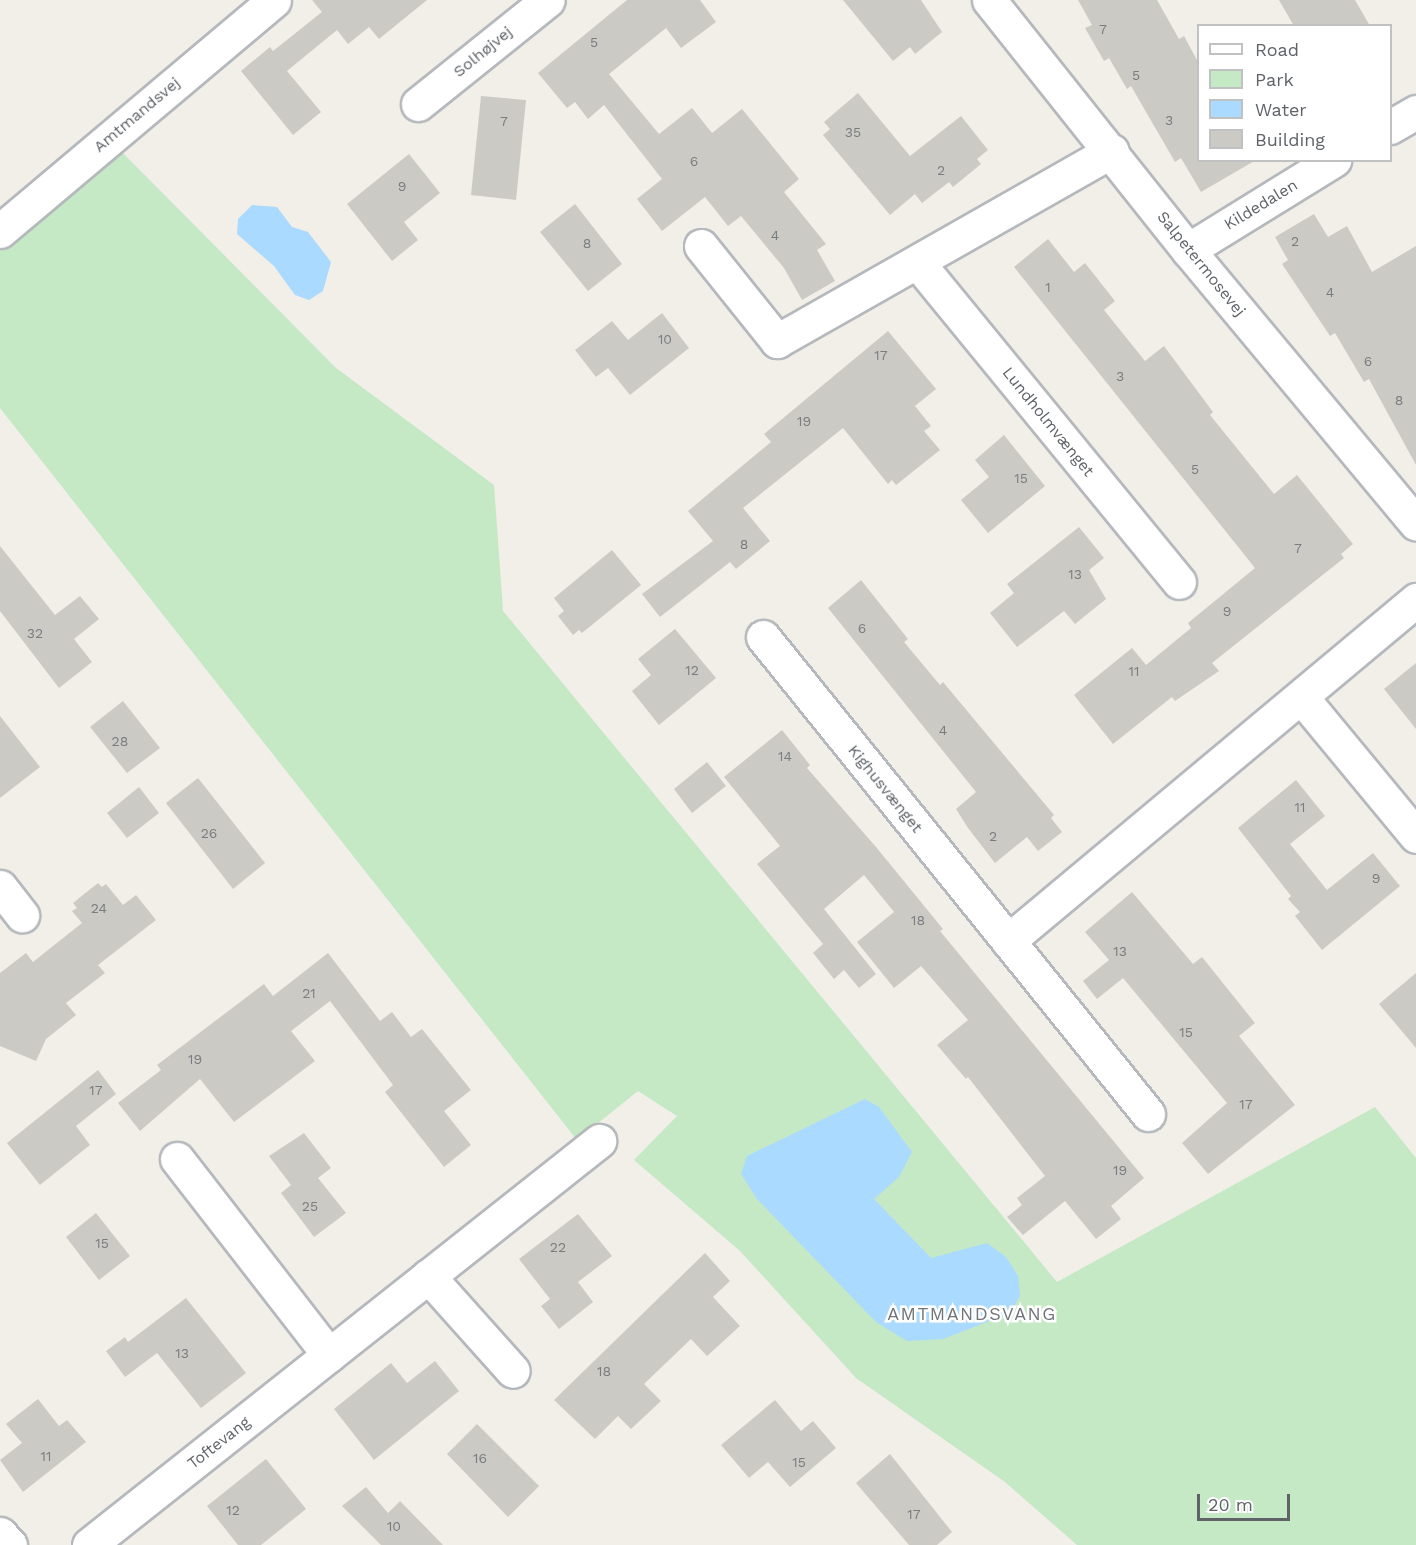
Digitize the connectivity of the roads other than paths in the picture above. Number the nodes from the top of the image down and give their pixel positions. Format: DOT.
graph roads {
  1 [pos="274,0"];
  2 [pos="548,0"];
  3 [pos="990,0"];
  4 [pos="418,104"];
  5 [pos="1416,112"];
  6 [pos="1392,126"];
  7 [pos="1112,151"];
  8 [pos="1331,162"];
  9 [pos="0,231"];
  10 [pos="701,246"];
  11 [pos="1188,250"];
  12 [pos="918,262"];
  13 [pos="1416,524"];
  14 [pos="1179,582"];
  15 [pos="1416,600"];
  16 [pos="763,637"];
  17 [pos="1302,698"];
  18 [pos="1416,836"];
  19 [pos="0,887"];
  20 [pos="22,915"];
  21 [pos="1008,941"];
  22 [pos="1148,1114"];
  23 [pos="599,1141"];
  24 [pos="177,1159"];
  25 [pos="429,1276"];
  26 [pos="329,1355"];
  27 [pos="513,1371"];
  28 [pos="0,1534"];
  29 [pos="107,1540"];
  30 [pos="10,1545"];
  1 -- 9 [label="street, Amtmandsvej"];
  2 -- 4 [label="street, Solhøjvej"];
  3 -- 7 [label="street, Salpetermosevej"];
  5 -- 6 [label="street"];
  7 -- 11 [label="street, Salpetermosevej"];
  7 -- 12 [label="street"];
  8 -- 11 [label="street, Kildedalen"];
  10 -- 12 [label="street"];
  11 -- 13 [label="street, Salpetermosevej"];
  12 -- 14 [label="street, Lundholmvænget"];
  15 -- 17 [label="street"];
  16 -- 21 [label="street, Kighusvænget"];
  17 -- 18 [label="street"];
  17 -- 21 [label="street"];
  19 -- 20 [label="street"];
  21 -- 22 [label="street, Kighusvænget"];
  23 -- 25 [label="street, Toftevang"];
  24 -- 26 [label="street"];
  25 -- 26 [label="street, Toftevang"];
  25 -- 27 [label="street"];
  26 -- 29 [label="street, Toftevang"];
  28 -- 30 [label="street"];
}
